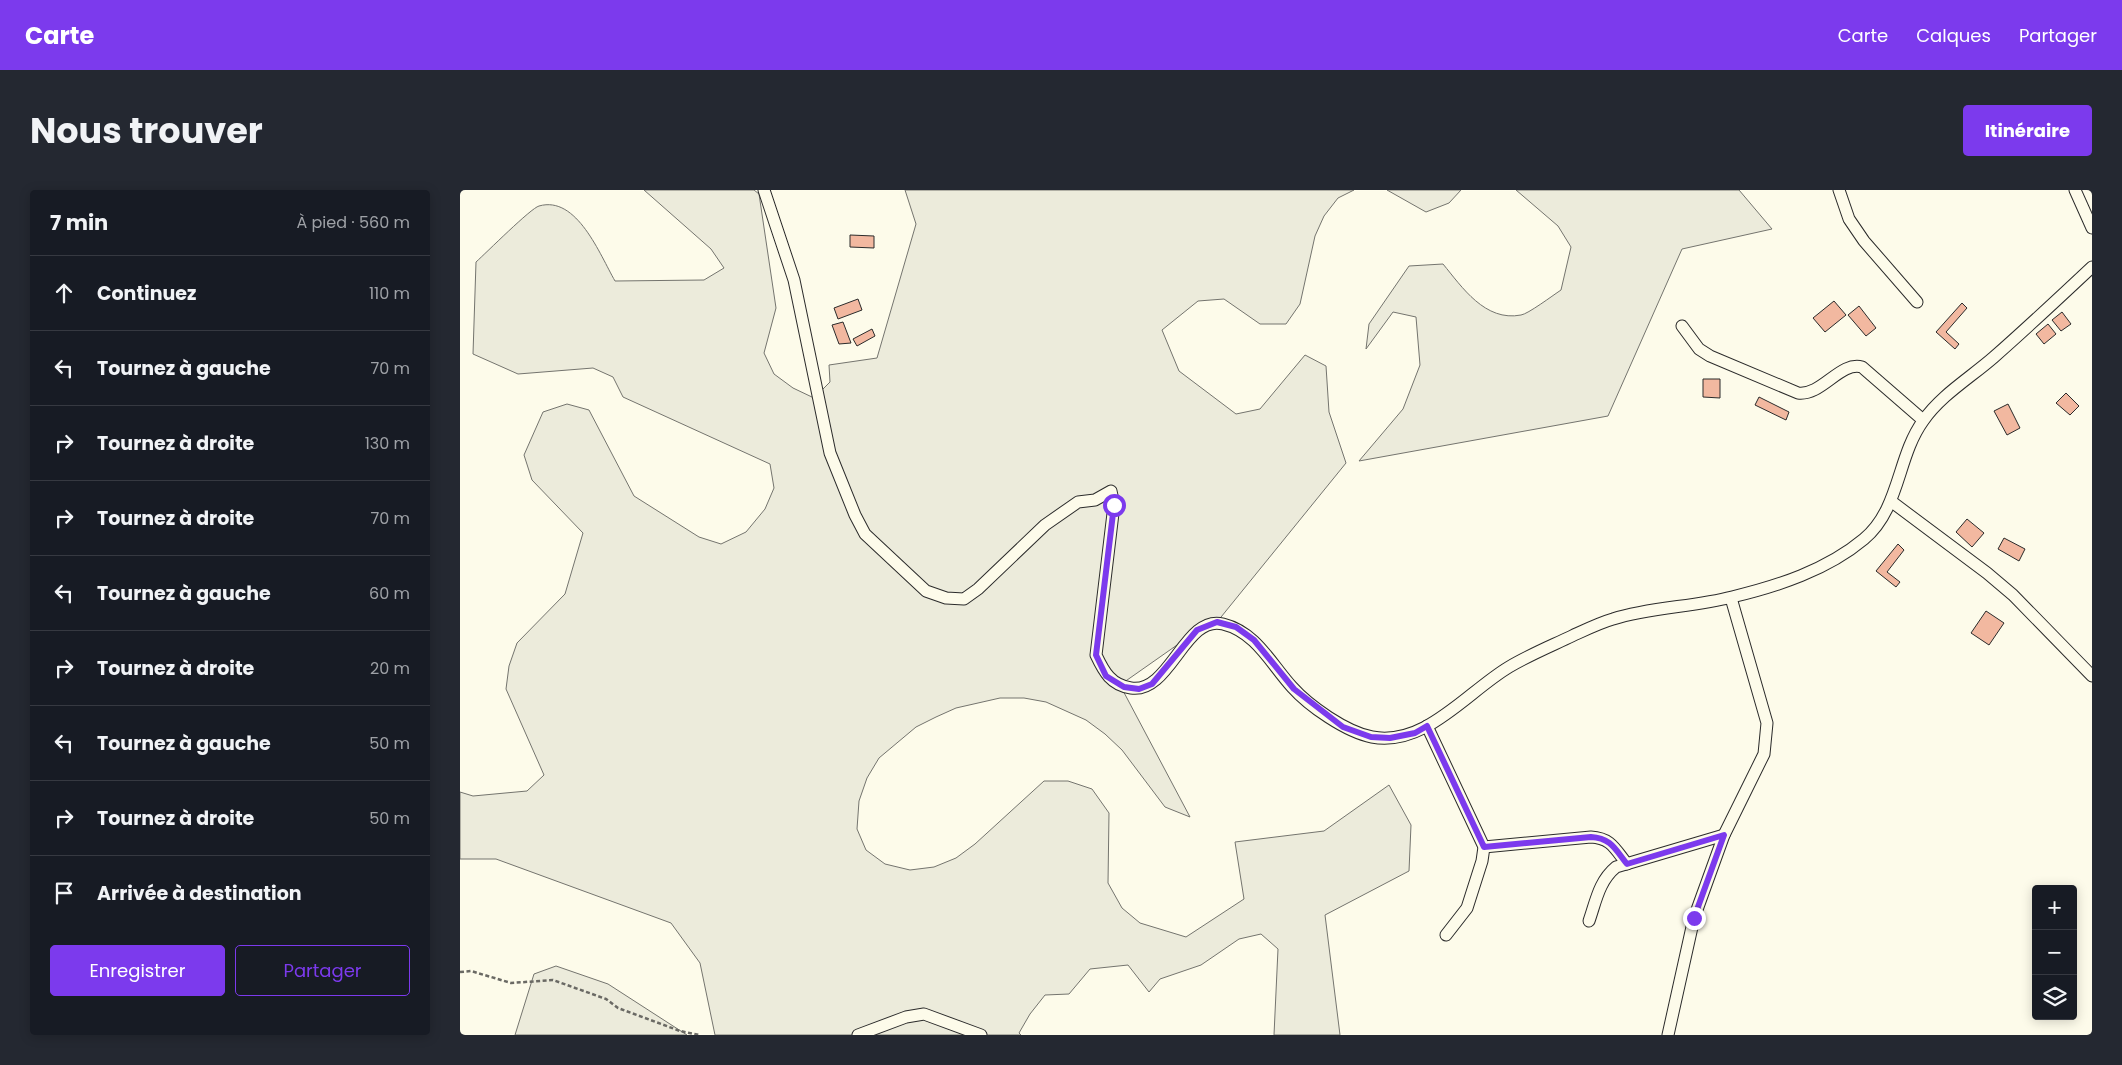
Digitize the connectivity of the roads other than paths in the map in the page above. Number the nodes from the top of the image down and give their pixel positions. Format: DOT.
graph roads {
  1 [pos="764,190"];
  2 [pos="1839,190"];
  3 [pos="2074,190"];
  4 [pos="2092,228"];
  5 [pos="2092,267"];
  6 [pos="1917,302"];
  7 [pos="1682,326"];
  8 [pos="1923,420"];
  9 [pos="1892,502"];
  10 [pos="1731,598"];
  11 [pos="2092,676"];
  12 [pos="1427,726"];
  13 [pos="1724,835"];
  14 [pos="1484,847"];
  15 [pos="1627,864"];
  16 [pos="1589,921"];
  17 [pos="1446,935"];
  18 [pos="858,1035"];
  19 [pos="981,1035"];
  20 [pos="1668,1035"];
  1 -- 12 [label="street"];
  2 -- 6 [label="street"];
  3 -- 4 [label="street"];
  5 -- 8 [label="street"];
  7 -- 8 [label="street"];
  8 -- 9 [label="street"];
  9 -- 10 [label="street"];
  9 -- 11 [label="street"];
  10 -- 12 [label="street"];
  10 -- 13 [label="street"];
  12 -- 14 [label="street"];
  13 -- 15 [label="street"];
  13 -- 20 [label="street"];
  14 -- 15 [label="street"];
  14 -- 17 [label="street"];
  15 -- 16 [label="street"];
  18 -- 19 [label="street"];
}
